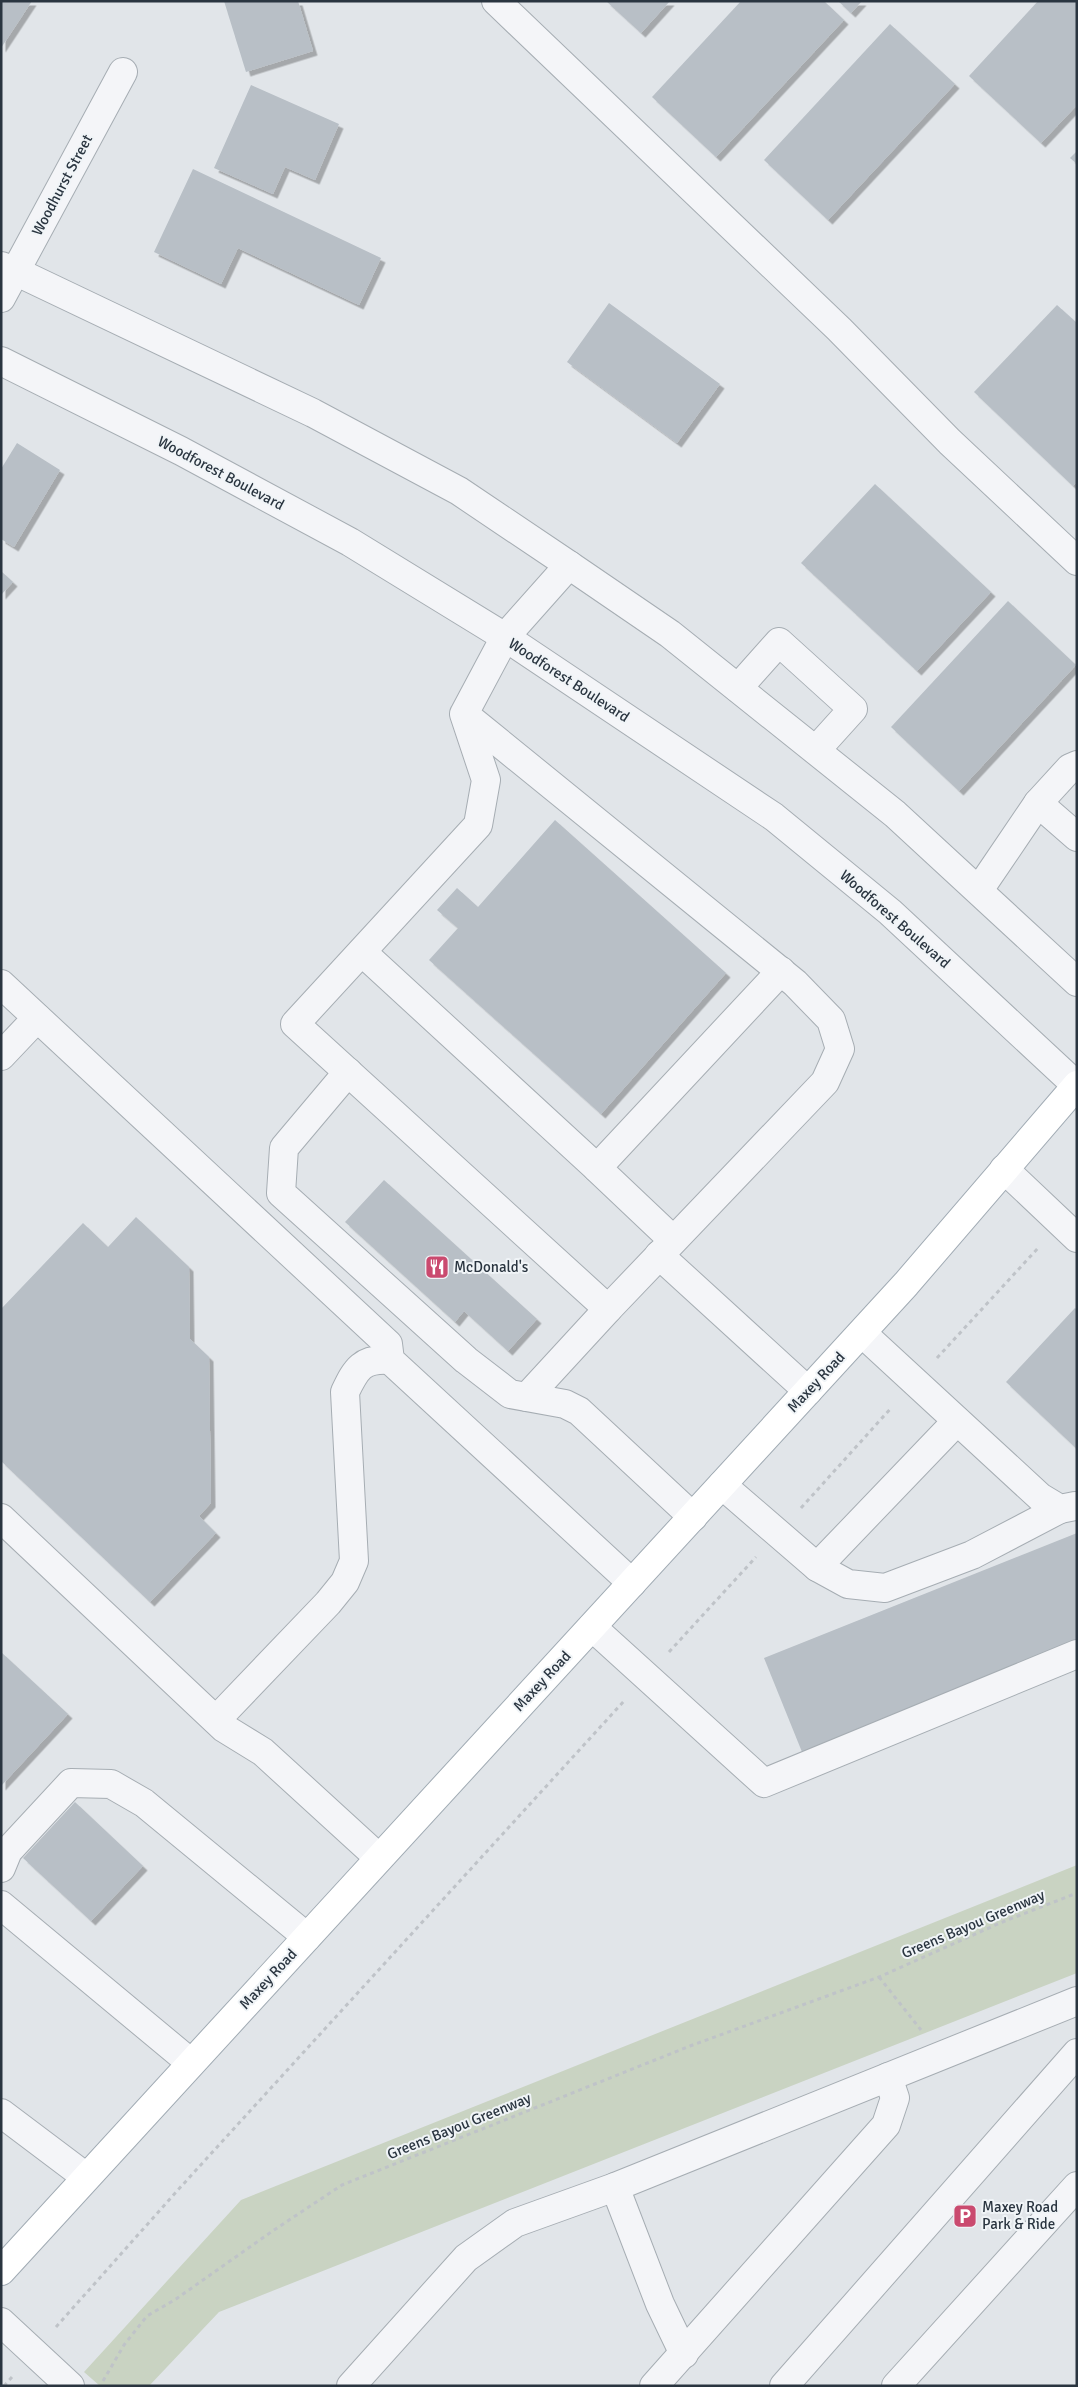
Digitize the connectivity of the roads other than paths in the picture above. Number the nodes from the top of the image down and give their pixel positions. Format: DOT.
graph roads {
  1 [pos="496,1"];
  2 [pos="123,72"];
  3 [pos="8,269"];
  4 [pos="1,298"];
  5 [pos="1,361"];
  6 [pos="1077,561"];
  7 [pos="569,564"];
  8 [pos="505,637"];
  9 [pos="738,688"];
  10 [pos="464,714"];
  11 [pos="816,750"];
  12 [pos="1077,765"];
  13 [pos="1038,803"];
  14 [pos="1077,837"];
  15 [pos="979,890"];
  16 [pos="362,952"];
  17 [pos="781,971"];
  18 [pos="1077,982"];
  19 [pos="1,984"];
  20 [pos="37,1018"];
  21 [pos="1,1056"];
  22 [pos="348,1072"];
  23 [pos="1077,1085"];
  24 [pos="597,1168"];
  25 [pos="1004,1169"];
  26 [pos="1069,1230"];
  27 [pos="666,1248"];
  28 [pos="608,1309"];
  29 [pos="862,1333"];
  30 [pos="390,1360"];
  31 [pos="808,1391"];
  32 [pos="527,1397"];
  33 [pos="957,1421"];
  34 [pos="722,1485"];
  35 [pos="1068,1507"];
  36 [pos="693,1517"];
  37 [pos="1,1518"];
  38 [pos="816,1567"];
  39 [pos="632,1583"];
  40 [pos="592,1627"];
  41 [pos="1077,1654"];
  42 [pos="216,1720"];
  43 [pos="379,1858"];
  44 [pos="1,1868"];
  45 [pos="1,1905"];
  46 [pos="307,1937"];
  47 [pos="1077,2001"];
  48 [pos="1077,2053"];
  49 [pos="191,2063"];
  50 [pos="888,2077"];
  51 [pos="1,2113"];
  52 [pos="86,2177"];
  53 [pos="1077,2186"];
  54 [pos="615,2187"];
  55 [pos="1,2271"];
  56 [pos="1,2322"];
  57 [pos="684,2354"];
  58 [pos="70,2386"];
  59 [pos="351,2386"];
  60 [pos="654,2386"];
  61 [pos="784,2386"];
  62 [pos="896,2386"];
  1 -- 6 [label="street"];
  2 -- 3 [label="street, Woodhurst Street"];
  3 -- 4 [label="street, Woodhurst Street"];
  3 -- 7 [label="street"];
  5 -- 8 [label="street, Woodforest Boulevard"];
  7 -- 8 [label="street"];
  7 -- 9 [label="street"];
  8 -- 10 [label="street"];
  8 -- 23 [label="street, Woodforest Boulevard"];
  9 -- 11 [label="street"];
  9 -- 11 [label="street"];
  10 -- 16 [label="street"];
  10 -- 17 [label="street"];
  11 -- 15 [label="street"];
  12 -- 13 [label="street"];
  13 -- 14 [label="street"];
  13 -- 15 [label="street"];
  15 -- 18 [label="street"];
  16 -- 22 [label="street"];
  16 -- 24 [label="street"];
  17 -- 24 [label="street"];
  17 -- 27 [label="street"];
  19 -- 20 [label="street"];
  20 -- 21 [label="street"];
  20 -- 30 [label="street"];
  22 -- 28 [label="street"];
  22 -- 32 [label="street"];
  23 -- 25 [label="main road, Maxey Road"];
  24 -- 27 [label="street"];
  25 -- 26 [label="street"];
  25 -- 29 [label="main road, Maxey Road"];
  27 -- 28 [label="street"];
  27 -- 31 [label="street"];
  28 -- 32 [label="street"];
  29 -- 31 [label="main road, Maxey Road"];
  29 -- 33 [label="street"];
  30 -- 39 [label="street"];
  30 -- 42 [label="street"];
  31 -- 34 [label="main road, Maxey Road"];
  32 -- 36 [label="street"];
  33 -- 35 [label="street"];
  33 -- 38 [label="street"];
  34 -- 36 [label="main road, Maxey Road"];
  34 -- 38 [label="street"];
  35 -- 38 [label="street"];
  36 -- 39 [label="main road, Maxey Road"];
  37 -- 42 [label="street"];
  39 -- 40 [label="main road, Maxey Road"];
  40 -- 41 [label="street"];
  40 -- 43 [label="main road, Maxey Road"];
  42 -- 43 [label="street"];
  43 -- 46 [label="main road, Maxey Road"];
  44 -- 46 [label="street"];
  45 -- 49 [label="street"];
  46 -- 49 [label="main road, Maxey Road"];
  47 -- 50 [label="street"];
  48 -- 61 [label="street"];
  49 -- 52 [label="main road, Maxey Road"];
  50 -- 54 [label="street"];
  50 -- 57 [label="street"];
  51 -- 52 [label="street"];
  52 -- 55 [label="main road, Maxey Road"];
  53 -- 62 [label="street"];
  54 -- 57 [label="street"];
  54 -- 59 [label="street"];
  56 -- 58 [label="street"];
  57 -- 60 [label="street"];
}
